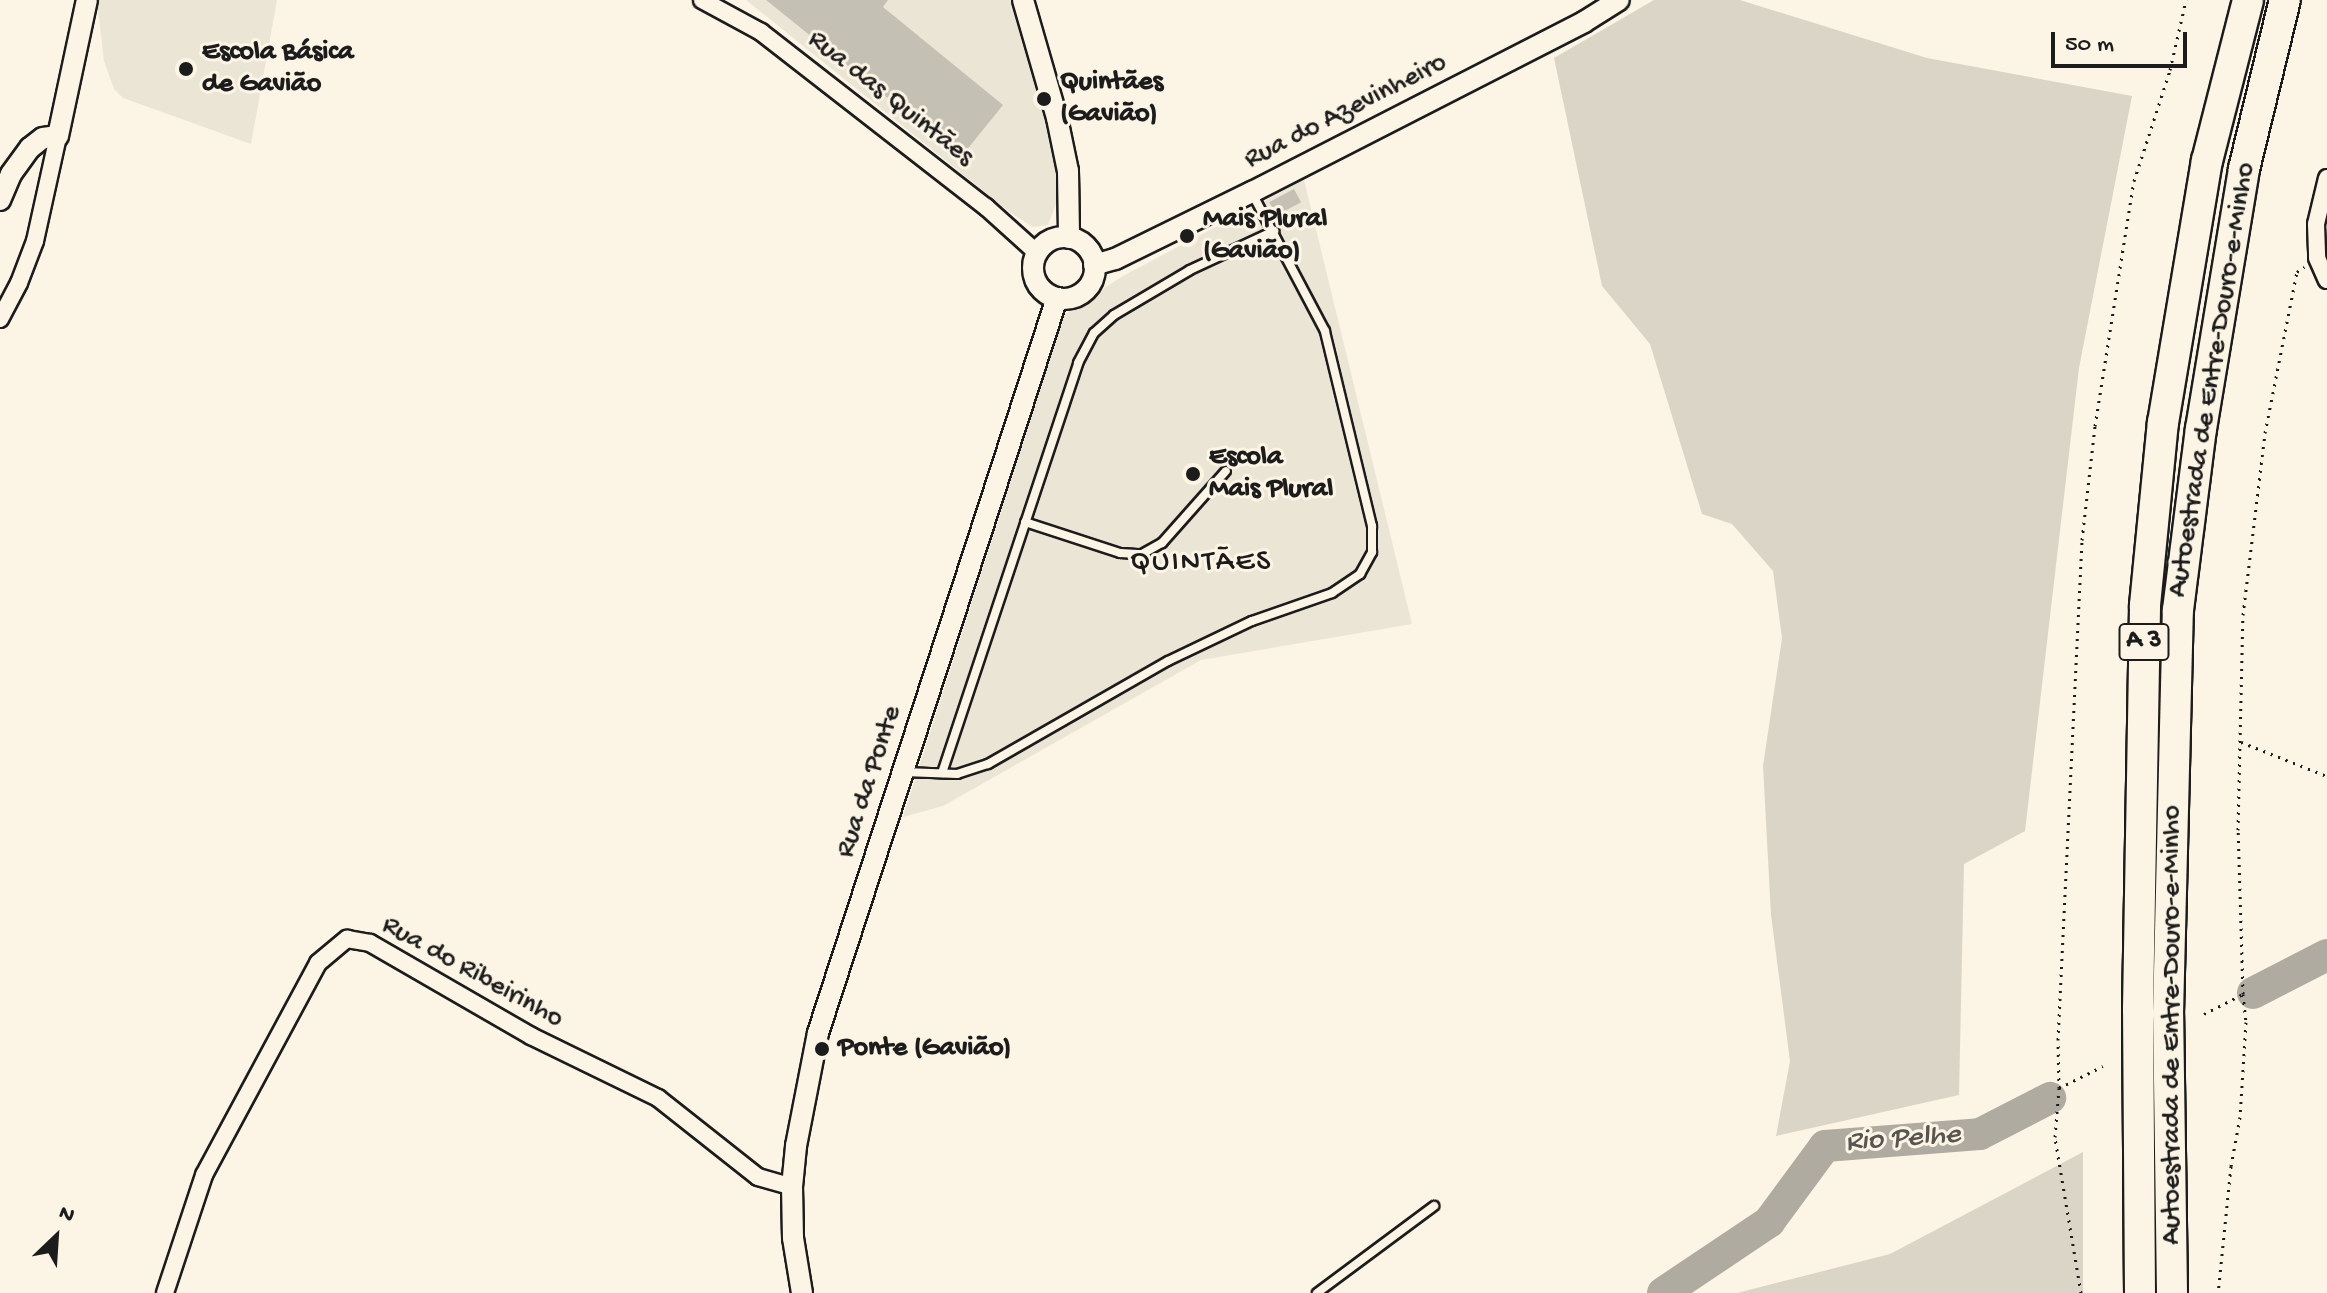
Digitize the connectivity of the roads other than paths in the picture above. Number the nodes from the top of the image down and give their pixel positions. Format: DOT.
graph roads {
  1 [pos="87,0"];
  2 [pos="702,0"];
  3 [pos="1023,0"];
  4 [pos="1619,0"];
  5 [pos="2248,0"];
  6 [pos="2285,0"];
  7 [pos="58,136"];
  8 [pos="2327,178"];
  9 [pos="1252,192"];
  10 [pos="0,200"];
  11 [pos="2321,224"];
  12 [pos="1274,231"];
  13 [pos="1069,238"];
  14 [pos="1037,253"];
  15 [pos="1094,265"];
  16 [pos="2327,280"];
  17 [pos="1057,298"];
  18 [pos="0,319"];
  19 [pos="1226,471"];
  20 [pos="1025,522"];
  21 [pos="904,772"];
  22 [pos="942,773"];
  23 [pos="792,1187"];
  24 [pos="1434,1206"];
  25 [pos="165,1293"];
  26 [pos="802,1293"];
  27 [pos="1317,1293"];
  28 [pos="2140,1293"];
  29 [pos="2172,1293"];
  1 -- 7 [label="street"];
  2 -- 14 [label="street, Rua das Quintães"];
  3 -- 13 [label="street"];
  4 -- 9 [label="street, Rua do Azevinheiro"];
  5 -- 28 [label="highway, Autoestrada de Entre-Douro-e-Minho / A 3"];
  6 -- 29 [label="highway, Autoestrada de Entre-Douro-e-Minho / A 3"];
  7 -- 10 [label="street"];
  7 -- 18 [label="street"];
  8 -- 11 [label="street"];
  9 -- 12 [label="lane"];
  9 -- 15 [label="street, Rua do Azevinheiro"];
  11 -- 16 [label="street"];
  12 -- 20 [label="lane"];
  12 -- 22 [label="lane"];
  13 -- 14 [label="street"];
  13 -- 15 [label="street"];
  14 -- 17 [label="street"];
  15 -- 17 [label="street"];
  17 -- 21 [label="street, Rua da Ponte"];
  19 -- 20 [label="lane"];
  20 -- 22 [label="lane"];
  21 -- 22 [label="lane"];
  21 -- 23 [label="street, Rua da Ponte"];
  23 -- 25 [label="street, Rua do Ribeirinho"];
  23 -- 26 [label="street, Rua da Ponte"];
  24 -- 27 [label="lane"];
}
